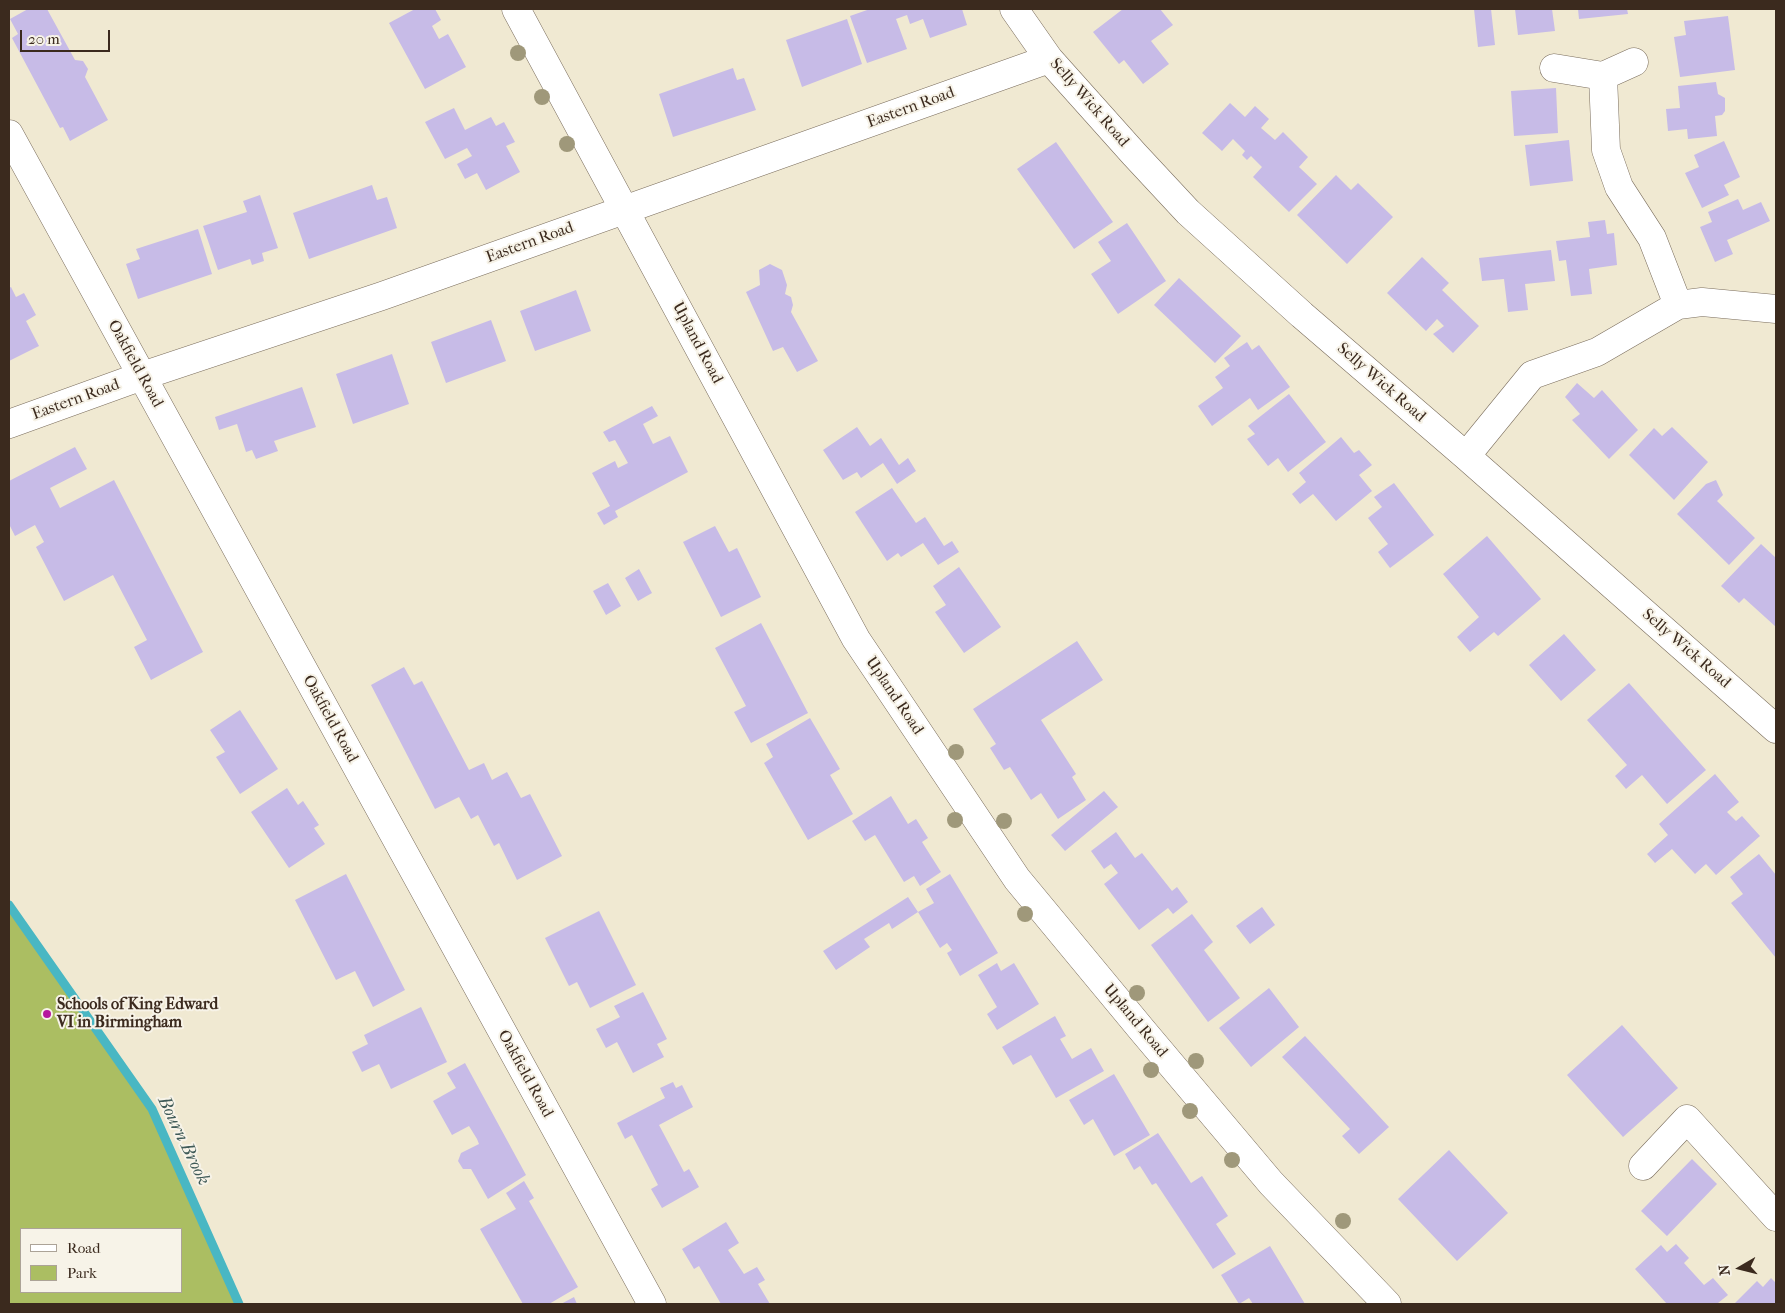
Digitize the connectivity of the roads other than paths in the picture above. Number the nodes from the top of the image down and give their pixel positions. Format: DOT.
graph roads {
  1 [pos="516,9"];
  2 [pos="1014,9"];
  3 [pos="1049,59"];
  4 [pos="1634,62"];
  5 [pos="1554,68"];
  6 [pos="1603,76"];
  7 [pos="9,134"];
  8 [pos="625,210"];
  9 [pos="1678,305"];
  10 [pos="1776,309"];
  11 [pos="142,376"];
  12 [pos="9,424"];
  13 [pos="1466,456"];
  14 [pos="1776,728"];
  15 [pos="1643,1166"];
  16 [pos="1776,1217"];
  17 [pos="652,1304"];
  18 [pos="1387,1304"];
  1 -- 8 [label="street, Upland Road"];
  2 -- 3 [label="street, Selly Wick Road"];
  3 -- 8 [label="street, Eastern Road"];
  3 -- 13 [label="street, Selly Wick Road"];
  4 -- 6 [label="street"];
  5 -- 6 [label="street"];
  6 -- 9 [label="street"];
  7 -- 11 [label="street, Oakfield Road"];
  8 -- 11 [label="street, Eastern Road"];
  8 -- 18 [label="street, Upland Road"];
  9 -- 10 [label="street"];
  9 -- 13 [label="street"];
  11 -- 12 [label="street, Eastern Road"];
  11 -- 17 [label="street, Oakfield Road"];
  13 -- 14 [label="street, Selly Wick Road"];
  15 -- 16 [label="street"];
}
